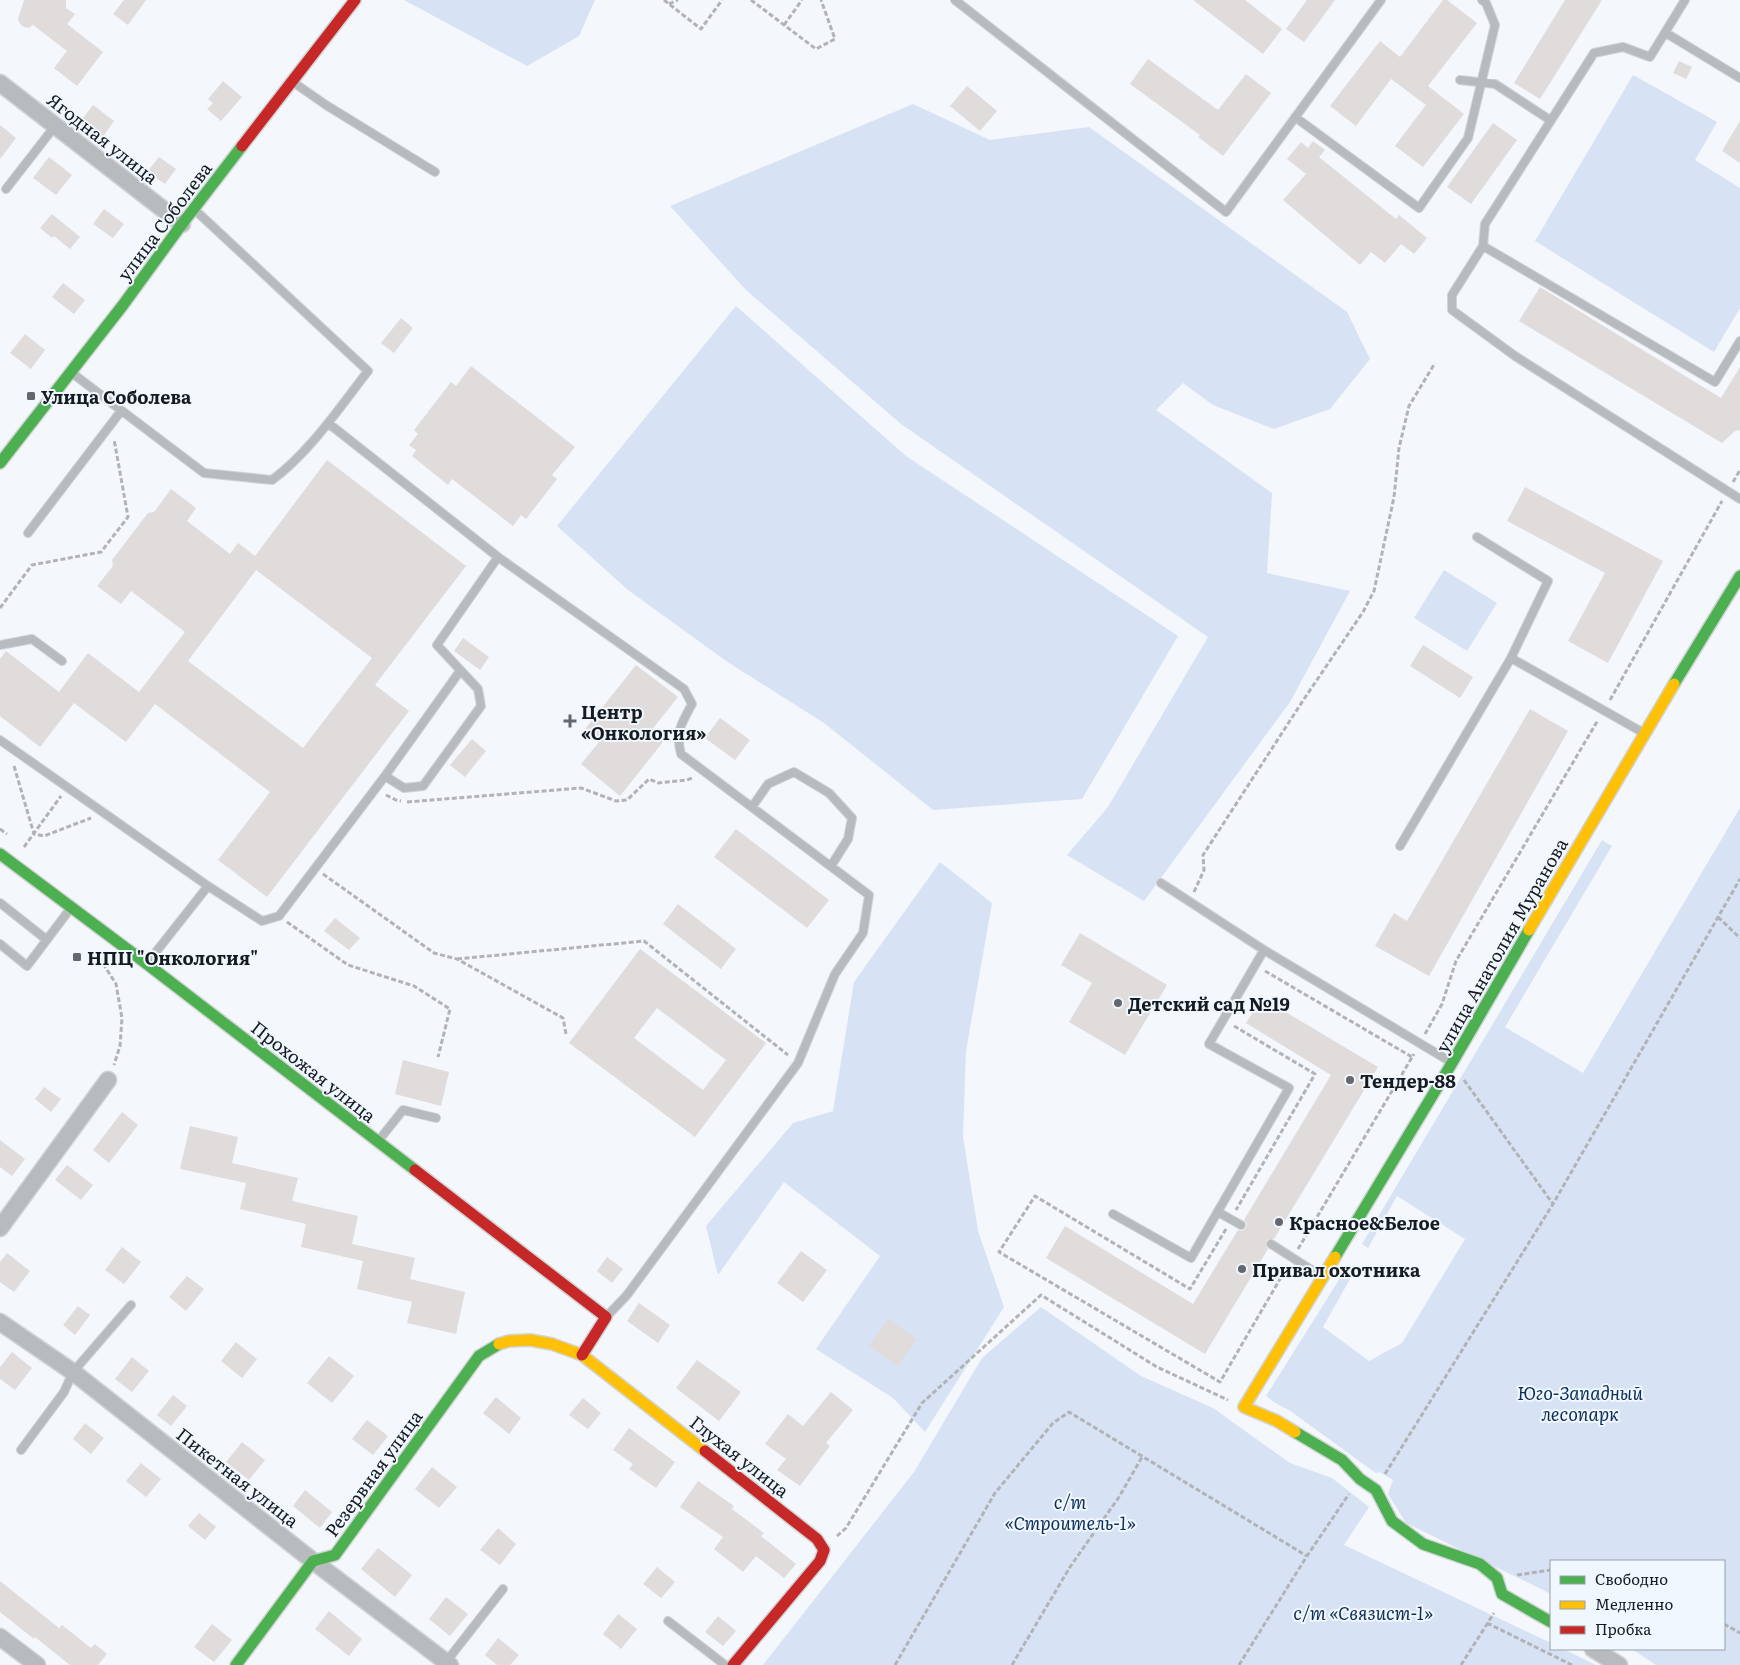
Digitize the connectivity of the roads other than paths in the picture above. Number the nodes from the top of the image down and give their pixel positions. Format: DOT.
graph roads {
  1 [pos="356,0"];
  2 [pos="955,0"];
  3 [pos="1380,0"];
  4 [pos="1482,0"];
  5 [pos="1684,0"];
  6 [pos="1666,33"];
  7 [pos="1740,78"];
  8 [pos="1460,80"];
  9 [pos="292,81"];
  10 [pos="1481,82"];
  11 [pos="0,84"];
  12 [pos="1295,117"];
  13 [pos="1550,120"];
  14 [pos="56,126"];
  15 [pos="435,172"];
  16 [pos="6,189"];
  17 [pos="194,209"];
  18 [pos="182,224"];
  19 [pos="1483,246"];
  20 [pos="1740,341"];
  21 [pos="71,372"];
  22 [pos="121,412"];
  23 [pos="328,423"];
  24 [pos="0,463"];
  25 [pos="1740,499"];
  26 [pos="28,534"];
  27 [pos="1478,537"];
  28 [pos="498,557"];
  29 [pos="1740,576"];
  30 [pos="0,645"];
  31 [pos="1511,658"];
  32 [pos="62,660"];
  33 [pos="460,671"];
  34 [pos="1644,733"];
  35 [pos="0,740"];
  36 [pos="385,776"];
  37 [pos="752,807"];
  38 [pos="1400,846"];
  39 [pos="0,854"];
  40 [pos="831,866"];
  41 [pos="1161,883"];
  42 [pos="208,886"];
  43 [pos="0,903"];
  44 [pos="71,908"];
  45 [pos="47,940"];
  46 [pos="0,944"];
  47 [pos="1264,950"];
  48 [pos="147,964"];
  49 [pos="1452,1063"];
  50 [pos="108,1080"];
  51 [pos="436,1118"];
  52 [pos="378,1142"];
  53 [pos="1218,1212"];
  54 [pos="1113,1214"];
  55 [pos="1241,1225"];
  56 [pos="0,1228"];
  57 [pos="1271,1244"];
  58 [pos="1323,1278"];
  59 [pos="131,1305"];
  60 [pos="606,1317"];
  61 [pos="0,1322"];
  62 [pos="500,1343"];
  63 [pos="582,1355"];
  64 [pos="73,1372"];
  65 [pos="21,1450"];
  66 [pos="313,1561"];
  67 [pos="503,1589"];
  68 [pos="668,1621"];
  69 [pos="1550,1621"];
  70 [pos="0,1637"];
  71 [pos="1595,1650"];
  72 [pos="448,1663"];
  73 [pos="37,1665"];
  74 [pos="236,1665"];
  75 [pos="724,1665"];
  76 [pos="733,1665"];
  77 [pos="1619,1665"];
  1 -- 9 [label="street, улица Соболева"];
  2 -- 12 [label="lane"];
  3 -- 12 [label="lane"];
  4 -- 10 [label="lane"];
  5 -- 6 [label="lane"];
  6 -- 7 [label="lane"];
  6 -- 13 [label="lane"];
  8 -- 10 [label="lane"];
  9 -- 15 [label="lane"];
  9 -- 17 [label="street, улица Соболева"];
  10 -- 12 [label="lane"];
  10 -- 13 [label="lane"];
  11 -- 14 [label="street, Ягодная улица"];
  13 -- 19 [label="lane"];
  14 -- 16 [label="lane"];
  14 -- 18 [label="street, Ягодная улица"];
  17 -- 18 [label="street, улица Соболева"];
  17 -- 23 [label="lane"];
  18 -- 21 [label="street, улица Соболева"];
  19 -- 20 [label="lane"];
  19 -- 25 [label="lane"];
  21 -- 22 [label="lane"];
  21 -- 24 [label="street, улица Соболева"];
  22 -- 23 [label="lane"];
  22 -- 26 [label="lane"];
  23 -- 28 [label="lane"];
  27 -- 31 [label="lane"];
  28 -- 33 [label="lane"];
  28 -- 37 [label="lane"];
  29 -- 34 [label="street, улица Анатолия Муранова"];
  30 -- 32 [label="lane"];
  31 -- 34 [label="lane"];
  31 -- 38 [label="lane"];
  33 -- 36 [label="lane"];
  33 -- 36 [label="lane"];
  34 -- 49 [label="street, улица Анатолия Муранова"];
  35 -- 42 [label="lane"];
  36 -- 42 [label="lane"];
  37 -- 40 [label="lane"];
  37 -- 40 [label="lane"];
  39 -- 44 [label="street, Прохожая улица"];
  40 -- 60 [label="lane"];
  41 -- 47 [label="lane"];
  42 -- 48 [label="lane"];
  43 -- 45 [label="lane"];
  44 -- 45 [label="lane"];
  44 -- 48 [label="street, Прохожая улица"];
  45 -- 46 [label="lane"];
  47 -- 49 [label="lane"];
  47 -- 53 [label="lane"];
  48 -- 52 [label="street, Прохожая улица"];
  49 -- 58 [label="street, улица Анатолия Муранова"];
  50 -- 56 [label="street"];
  51 -- 52 [label="lane"];
  52 -- 60 [label="street, Прохожая улица"];
  53 -- 54 [label="lane"];
  53 -- 55 [label="lane"];
  57 -- 58 [label="lane"];
  58 -- 69 [label="street, улица Анатолия Муранова"];
  59 -- 64 [label="lane"];
  60 -- 63 [label="street"];
  61 -- 64 [label="street, Пикетная улица"];
  62 -- 63 [label="street, Глухая улица"];
  62 -- 66 [label="street, Резервная улица"];
  63 -- 76 [label="street, Глухая улица"];
  64 -- 65 [label="lane"];
  64 -- 66 [label="street, Пикетная улица"];
  66 -- 72 [label="street, Пикетная улица"];
  66 -- 74 [label="street"];
  67 -- 72 [label="lane"];
  68 -- 75 [label="lane"];
  70 -- 73 [label="street"];
  71 -- 77 [label="street"];
}
